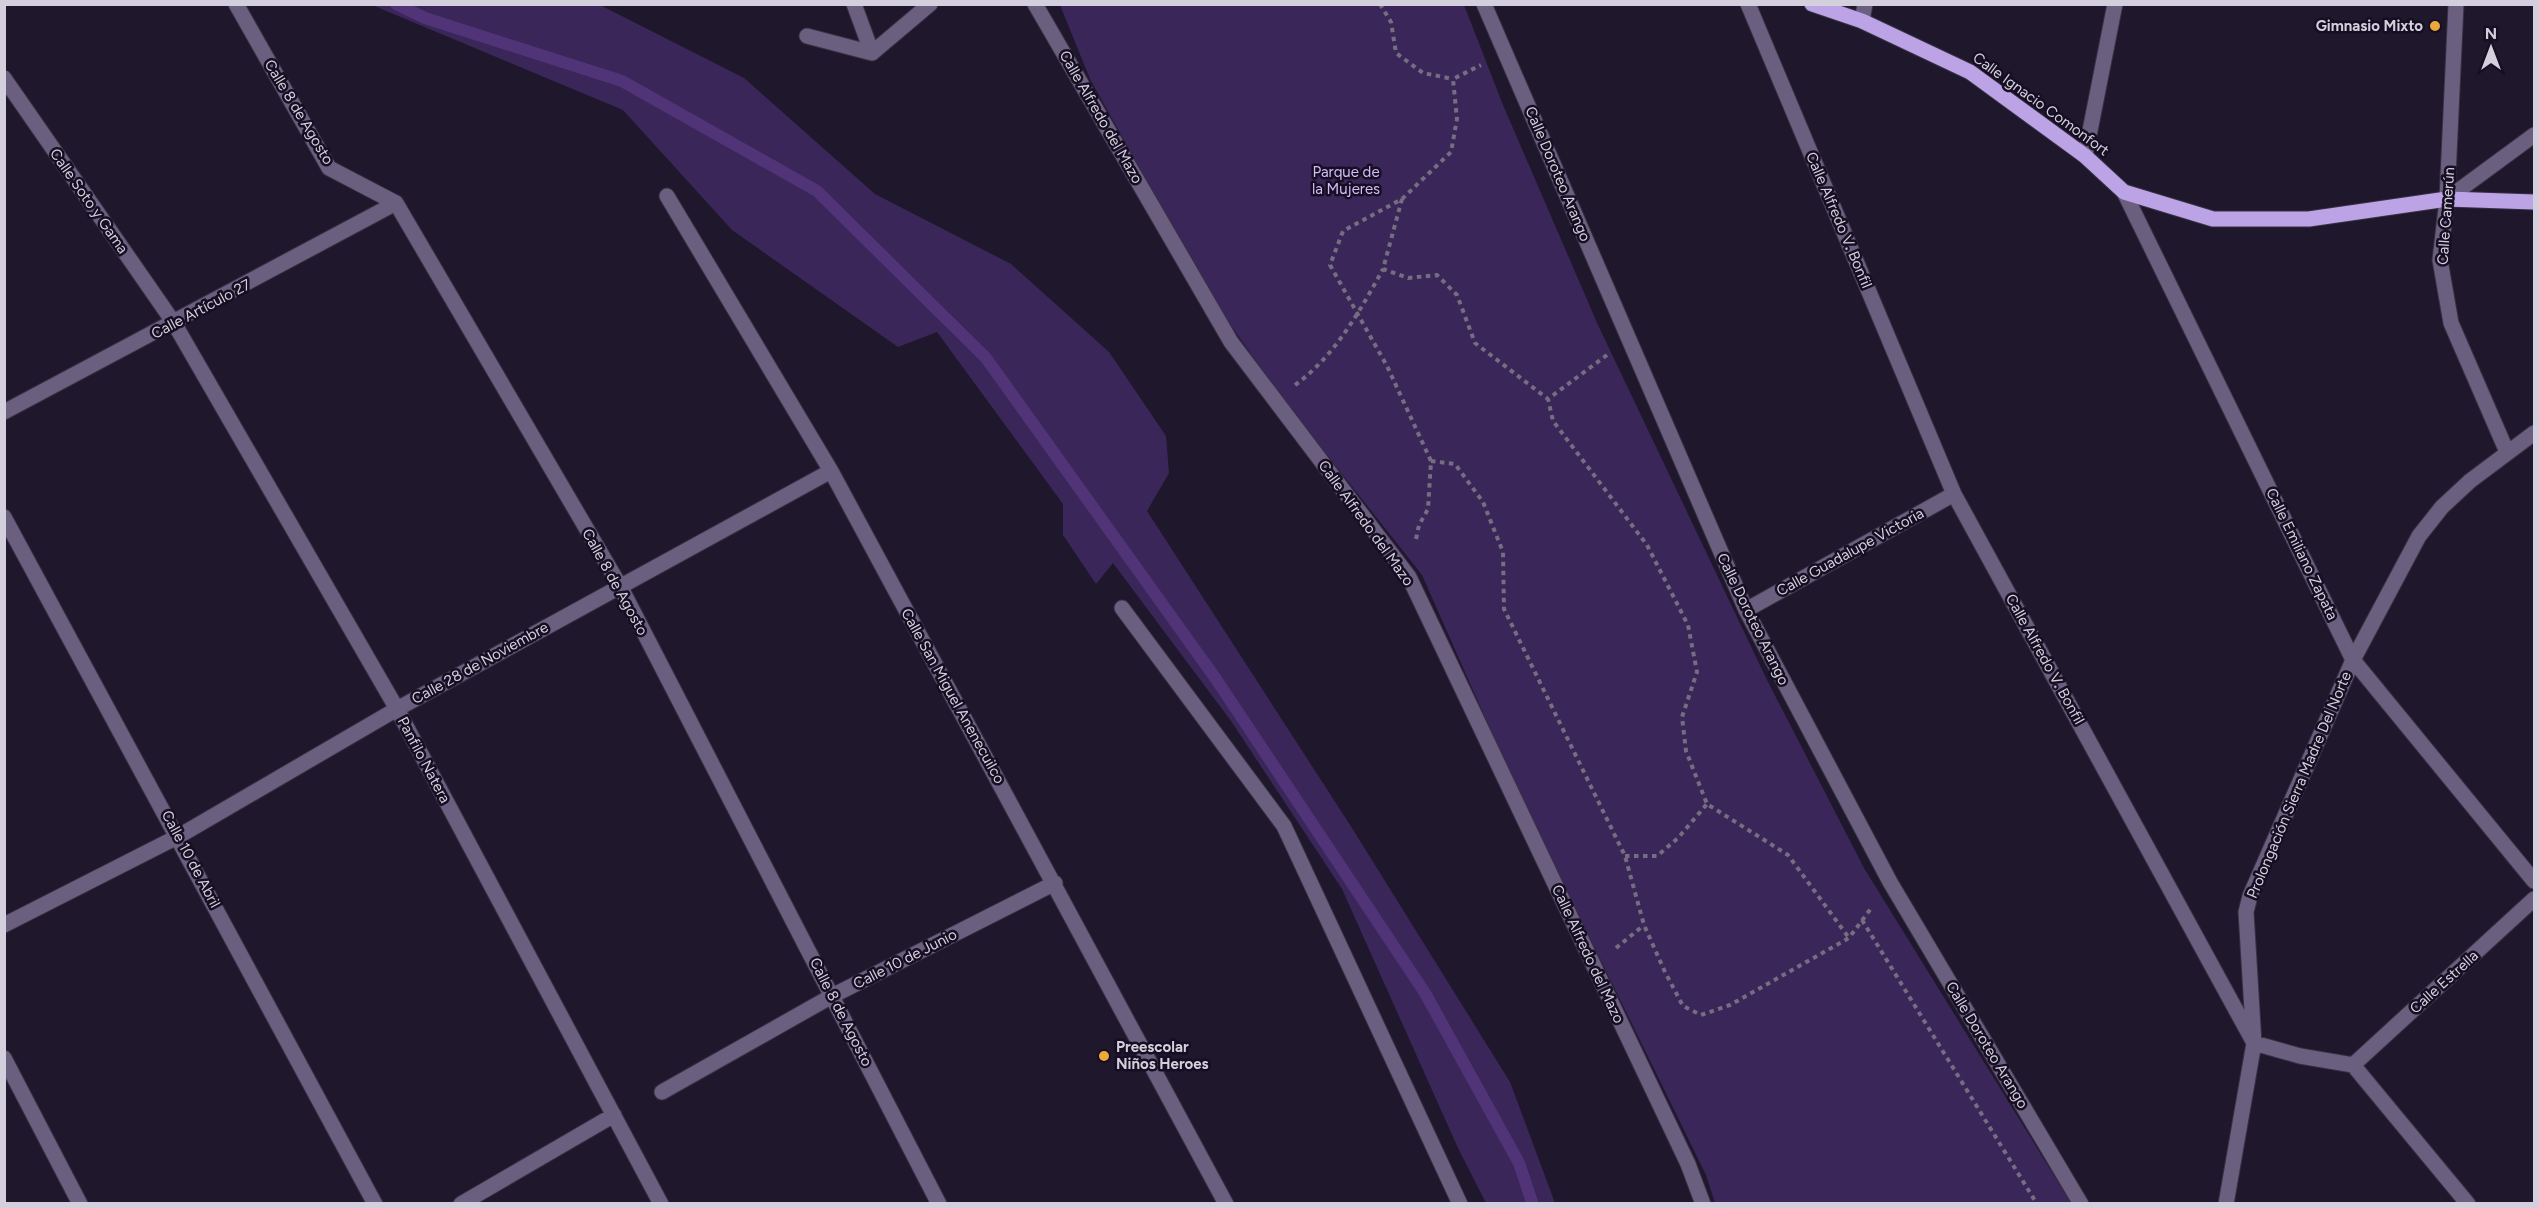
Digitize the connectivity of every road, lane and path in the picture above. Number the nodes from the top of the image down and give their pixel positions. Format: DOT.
graph roads {
  1 [pos="236,4"];
  2 [pos="854,4"];
  3 [pos="930,4"];
  4 [pos="1035,4"];
  5 [pos="1380,4"];
  6 [pos="1484,4"];
  7 [pos="1748,4"];
  8 [pos="1812,4"];
  9 [pos="1865,4"];
  10 [pos="2115,4"];
  11 [pos="2456,4"];
  12 [pos="1862,21"];
  13 [pos="807,36"];
  14 [pos="872,53"];
  15 [pos="1506,53"];
  16 [pos="4,78"];
  17 [pos="1452,79"];
  18 [pos="2535,135"];
  19 [pos="2085,156"];
  20 [pos="2124,192"];
  21 [pos="667,196"];
  22 [pos="1402,199"];
  23 [pos="2447,199"];
  24 [pos="2535,202"];
  25 [pos="396,203"];
  26 [pos="1383,269"];
  27 [pos="1358,314"];
  28 [pos="174,323"];
  29 [pos="1629,338"];
  30 [pos="1271,394"];
  31 [pos="1548,399"];
  32 [pos="4,412"];
  33 [pos="2535,433"];
  34 [pos="2507,452"];
  35 [pos="1431,461"];
  36 [pos="831,471"];
  37 [pos="1954,494"];
  38 [pos="4,517"];
  39 [pos="1408,577"];
  40 [pos="620,586"];
  41 [pos="1122,609"];
  42 [pos="1746,610"];
  43 [pos="2353,660"];
  44 [pos="397,710"];
  45 [pos="1707,804"];
  46 [pos="179,836"];
  47 [pos="1625,856"];
  48 [pos="2535,880"];
  49 [pos="1890,882"];
  50 [pos="1055,883"];
  51 [pos="2535,899"];
  52 [pos="1862,920"];
  53 [pos="4,926"];
  54 [pos="1644,926"];
  55 [pos="1849,938"];
  56 [pos="1616,949"];
  57 [pos="832,996"];
  58 [pos="2254,1043"];
  59 [pos="4,1058"];
  60 [pos="2353,1065"];
  61 [pos="662,1092"];
  62 [pos="614,1115"];
  63 [pos="80,1203"];
  64 [pos="375,1203"];
  65 [pos="462,1203"];
  66 [pos="662,1203"];
  67 [pos="939,1203"];
  68 [pos="1226,1203"];
  69 [pos="1460,1203"];
  70 [pos="1703,1203"];
  71 [pos="2037,1203"];
  72 [pos="2081,1203"];
  73 [pos="2226,1203"];
  74 [pos="2468,1203"];
  1 -- 25 [label="street, Calle 8 de Agosto"];
  2 -- 14 [label="street"];
  3 -- 14 [label="street"];
  4 -- 30 [label="street, Calle Alfredo del Mazo"];
  5 -- 17 [label="path"];
  6 -- 15 [label="street, Calle Doroteo Arango"];
  7 -- 37 [label="street, Calle Alfredo V. Bonfil"];
  8 -- 12 [label="main road, Calle Ignacio Comonfort"];
  9 -- 12 [label="street"];
  10 -- 19 [label="street"];
  11 -- 23 [label="street, Calle Camerún"];
  12 -- 19 [label="main road, Calle Ignacio Comonfort"];
  13 -- 14 [label="street"];
  15 -- 17 [label="path"];
  15 -- 29 [label="street, Calle Doroteo Arango"];
  16 -- 28 [label="street, Calle Soto y Gama"];
  17 -- 22 [label="path"];
  18 -- 23 [label="street"];
  19 -- 20 [label="main road, Calle Ignacio Comonfort"];
  20 -- 23 [label="main road, Calle Ignacio Comonfort"];
  20 -- 43 [label="street, Calle Emiliano Zapata"];
  21 -- 36 [label="street, Calle San Miguel Anenecuilco"];
  22 -- 26 [label="path"];
  22 -- 27 [label="path"];
  23 -- 24 [label="main road, Calle Ignacio Comonfort"];
  23 -- 34 [label="street, Calle Camerún"];
  25 -- 28 [label="street, Calle Artículo 27"];
  25 -- 40 [label="street, Calle 8 de Agosto"];
  26 -- 27 [label="path"];
  26 -- 31 [label="path"];
  27 -- 30 [label="path"];
  27 -- 35 [label="path"];
  28 -- 32 [label="street, Calle Artículo 27"];
  28 -- 44 [label="street, Panfilo Natera"];
  29 -- 31 [label="path"];
  29 -- 42 [label="street, Calle Doroteo Arango"];
  30 -- 39 [label="street, Calle Alfredo del Mazo"];
  31 -- 45 [label="path"];
  33 -- 34 [label="street, Prolongación Sierra Madre Del Norte"];
  34 -- 43 [label="street, Prolongación Sierra Madre Del Norte"];
  35 -- 39 [label="path"];
  35 -- 47 [label="path"];
  36 -- 40 [label="street, Calle 28 de Noviembre"];
  36 -- 50 [label="street, Calle San Miguel Anenecuilco"];
  37 -- 42 [label="street, Calle Guadalupe Victoria"];
  37 -- 58 [label="street, Calle Alfredo V. Bonfil"];
  38 -- 46 [label="street, Calle 10 de Abril"];
  39 -- 70 [label="street, Calle Alfredo del Mazo"];
  40 -- 44 [label="street, Calle 28 de Noviembre"];
  40 -- 57 [label="street, Calle 8 de Agosto"];
  41 -- 69 [label="street"];
  42 -- 49 [label="street, Calle Doroteo Arango"];
  43 -- 48 [label="street, Calle Emiliano Zapata"];
  43 -- 58 [label="street, Prolongación Sierra Madre Del Norte"];
  44 -- 46 [label="street, Calle 28 de Noviembre"];
  44 -- 62 [label="street, Panfilo Natera"];
  45 -- 47 [label="path"];
  45 -- 55 [label="path"];
  46 -- 53 [label="street, Calle 28 de Noviembre"];
  46 -- 64 [label="street, Calle 10 de Abril"];
  47 -- 54 [label="path"];
  49 -- 52 [label="path"];
  49 -- 72 [label="street, Calle Doroteo Arango"];
  50 -- 57 [label="street, Calle 10 de Junio"];
  50 -- 68 [label="street, Calle San Miguel Anenecuilco"];
  51 -- 60 [label="street, Calle Estrella"];
  52 -- 55 [label="path"];
  52 -- 71 [label="path"];
  54 -- 55 [label="path"];
  54 -- 56 [label="path"];
  57 -- 61 [label="street, Calle 10 de Junio"];
  57 -- 67 [label="street, Calle 8 de Agosto"];
  58 -- 60 [label="street"];
  58 -- 73 [label="street, Prolongación Sierra Madre Del Norte"];
  59 -- 63 [label="street"];
  60 -- 74 [label="street"];
  62 -- 65 [label="street"];
  62 -- 66 [label="street, Panfilo Natera"];
}
